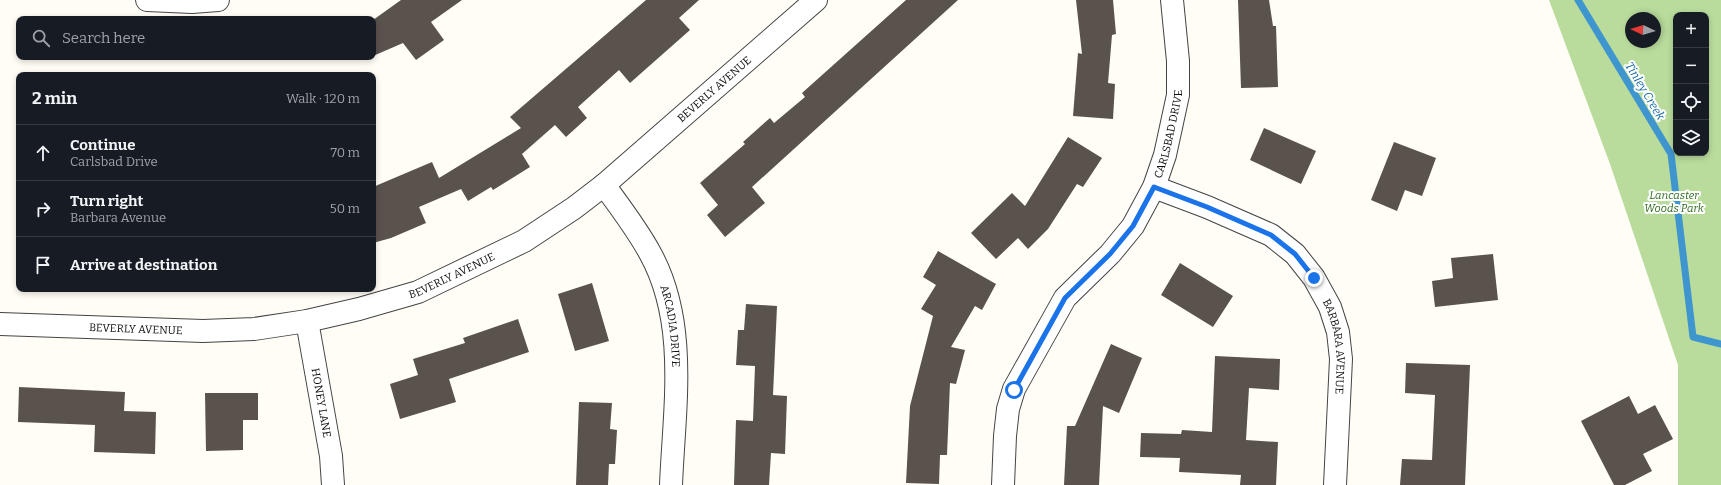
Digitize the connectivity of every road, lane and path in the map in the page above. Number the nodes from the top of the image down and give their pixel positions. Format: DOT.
graph roads {
  1 [pos="147,0"];
  2 [pos="218,0"];
  3 [pos="816,0"];
  4 [pos="1172,0"];
  5 [pos="604,186"];
  6 [pos="1154,187"];
  7 [pos="307,321"];
  8 [pos="0,324"];
  9 [pos="333,485"];
  10 [pos="671,485"];
  11 [pos="1003,485"];
  12 [pos="1335,485"];
  1 -- 2 [label="street"];
  3 -- 5 [label="street, BEVERLY AVENUE"];
  4 -- 6 [label="street, CARLSBAD DRIVE"];
  5 -- 7 [label="street, BEVERLY AVENUE"];
  5 -- 10 [label="street, ARCADIA DRIVE"];
  6 -- 11 [label="street, CARLSBAD DRIVE"];
  6 -- 12 [label="street, BARBARA AVENUE"];
  7 -- 8 [label="street, BEVERLY AVENUE"];
  7 -- 9 [label="street, HONEY LANE"];
}
